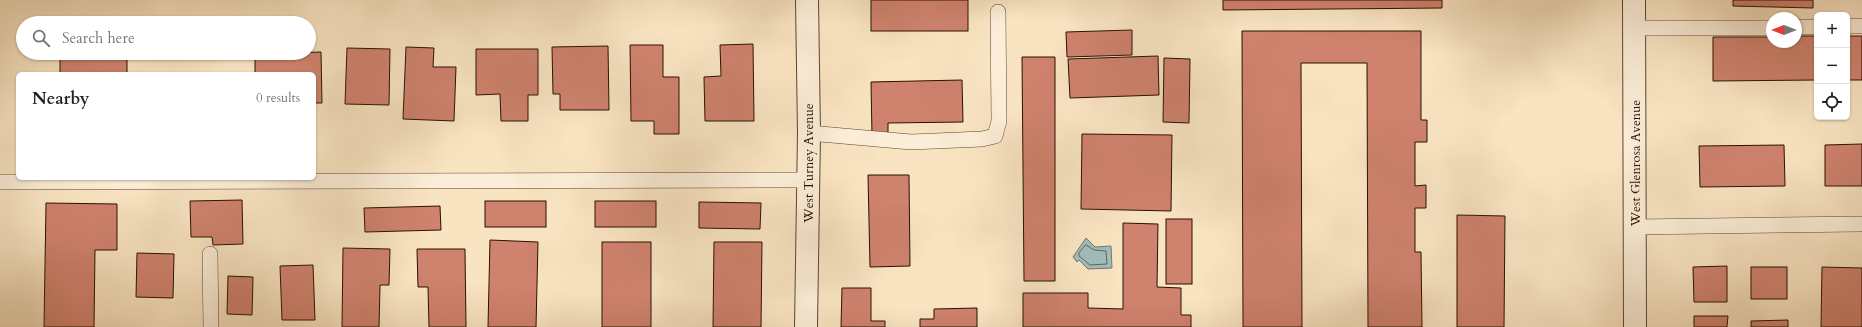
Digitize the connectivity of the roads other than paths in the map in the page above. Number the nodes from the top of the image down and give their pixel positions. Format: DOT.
graph roads {
  1 [pos="807,0"];
  2 [pos="1634,0"];
  3 [pos="998,12"];
  4 [pos="1850,26"];
  5 [pos="1862,26"];
  6 [pos="1802,27"];
  7 [pos="1814,27"];
  8 [pos="1634,28"];
  9 [pos="1766,28"];
  10 [pos="809,133"];
  11 [pos="808,180"];
  12 [pos="0,182"];
  13 [pos="1859,224"];
  14 [pos="1635,227"];
  15 [pos="210,254"];
  16 [pos="211,327"];
  17 [pos="806,327"];
  18 [pos="1635,327"];
  1 -- 10 [label="street, West Turney Avenue"];
  2 -- 8 [label="street, West Glenrosa Avenue"];
  3 -- 10 [label="lane"];
  4 -- 5 [label="lane"];
  6 -- 7 [label="lane"];
  8 -- 9 [label="lane"];
  8 -- 14 [label="street, West Glenrosa Avenue"];
  10 -- 11 [label="street, West Turney Avenue"];
  11 -- 12 [label="lane"];
  11 -- 17 [label="street, West Turney Avenue"];
  13 -- 14 [label="lane"];
  14 -- 18 [label="street, West Glenrosa Avenue"];
  15 -- 16 [label="lane"];
}
